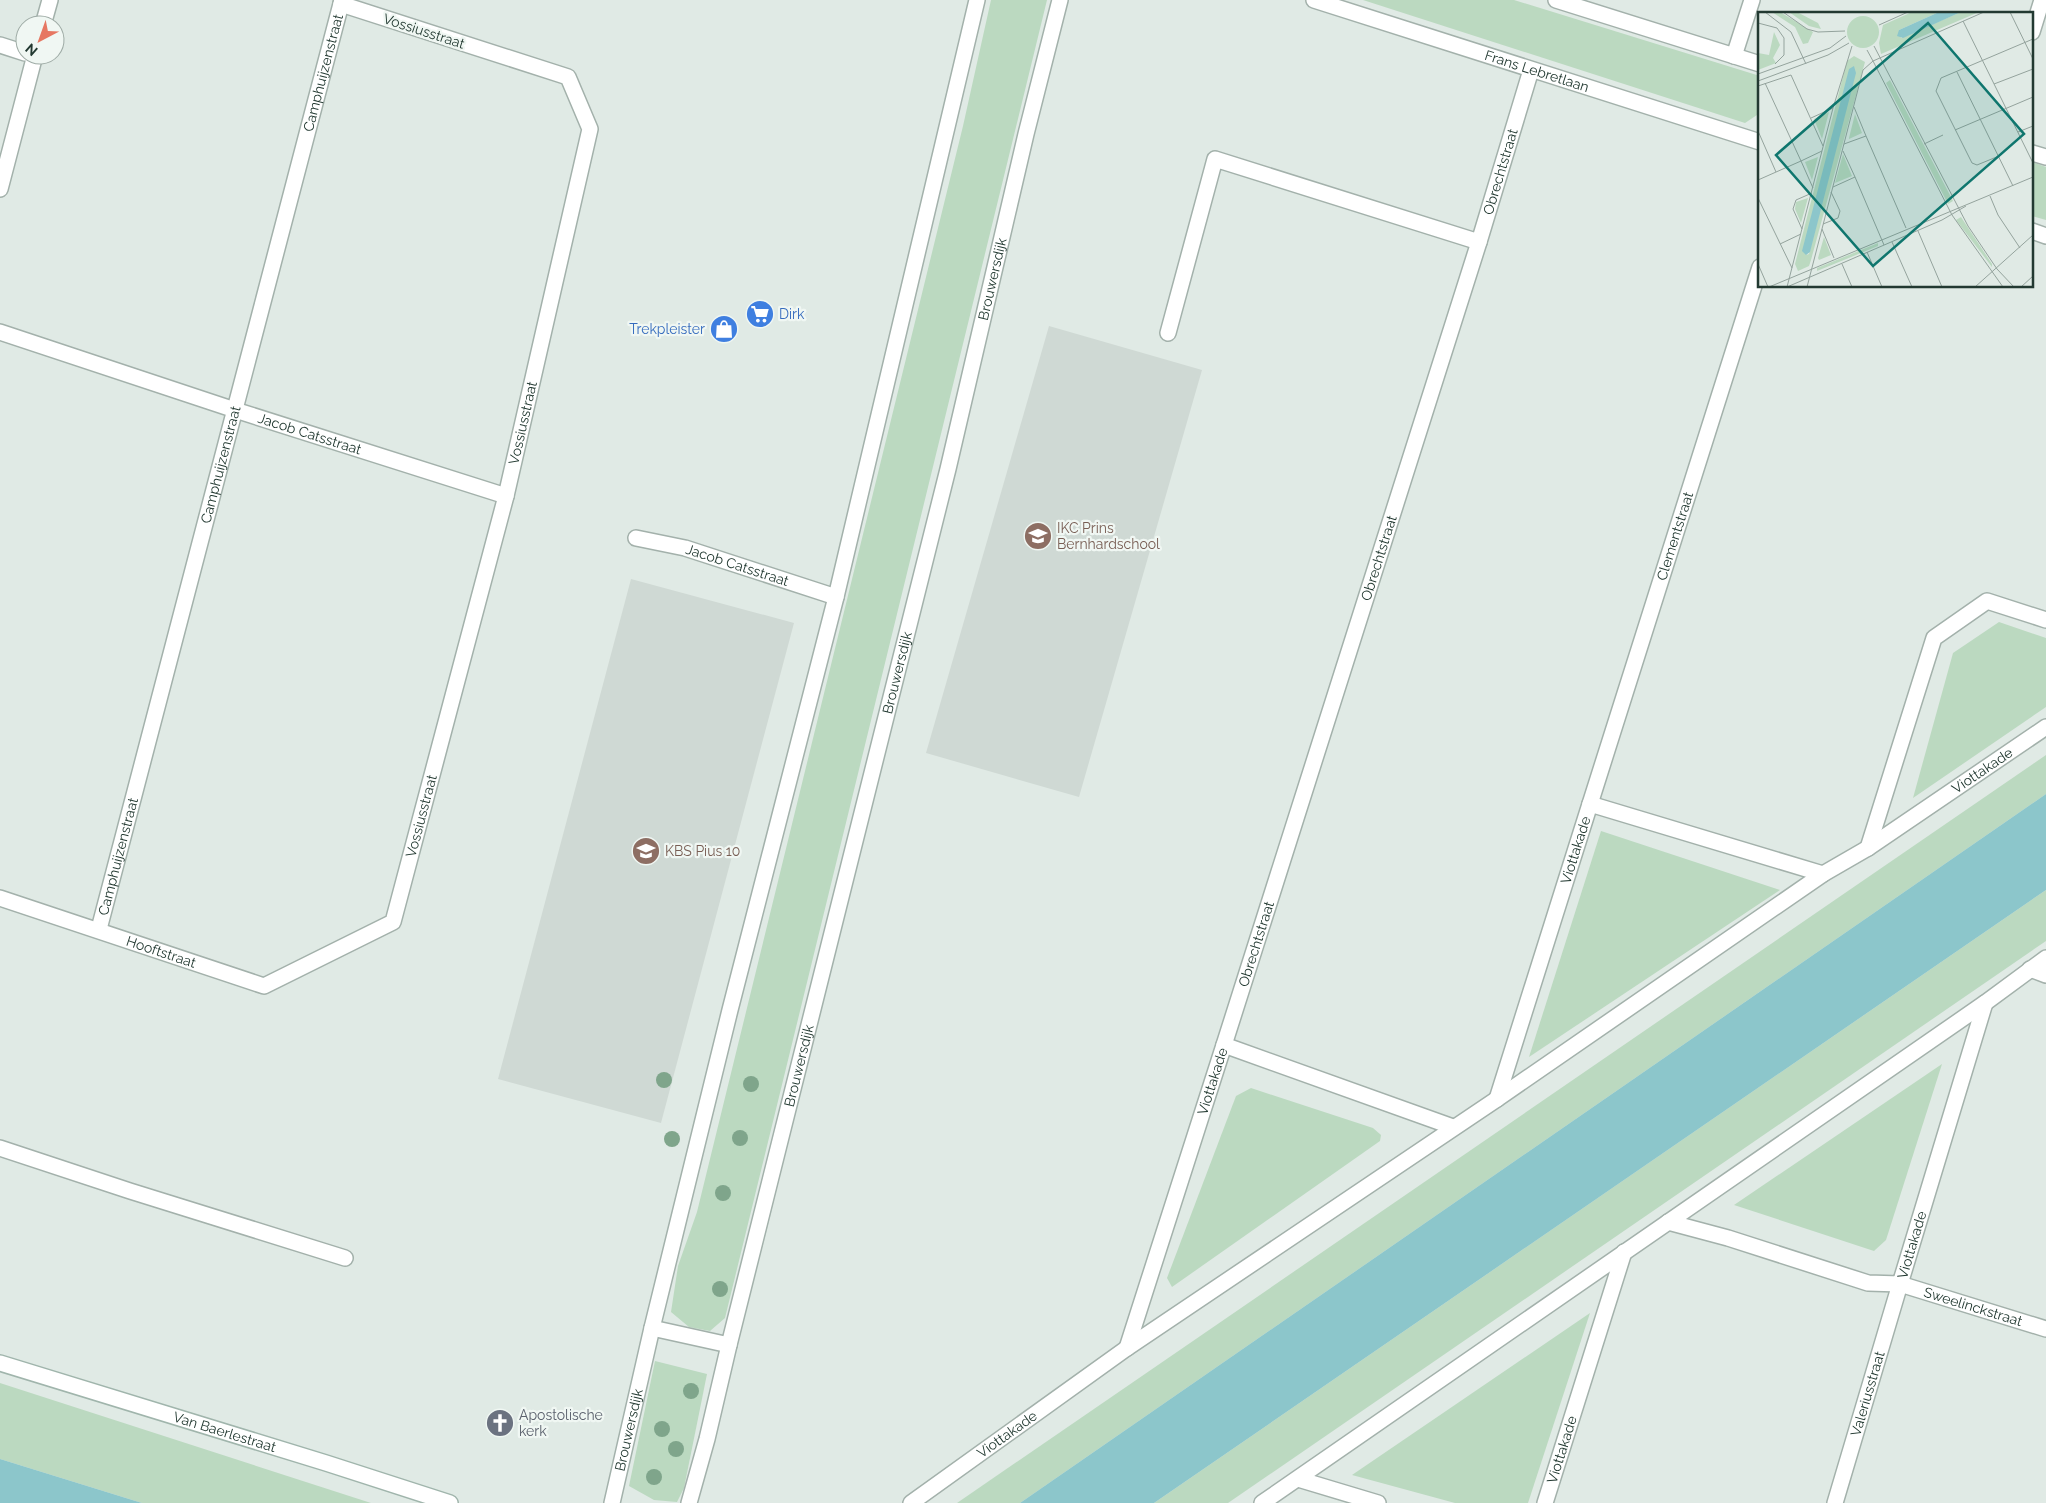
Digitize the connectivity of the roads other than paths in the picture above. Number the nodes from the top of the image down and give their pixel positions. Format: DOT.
graph roads {
  1 [pos="50,0"];
  2 [pos="977,0"];
  3 [pos="1060,0"];
  4 [pos="1314,0"];
  5 [pos="1556,0"];
  6 [pos="1752,0"];
  7 [pos="2042,0"];
  8 [pos="341,2"];
  9 [pos="46,15"];
  10 [pos="2034,26"];
  11 [pos="0,45"];
  12 [pos="15,50"];
  13 [pos="1734,56"];
  14 [pos="1758,63"];
  15 [pos="30,65"];
  16 [pos="1531,70"];
  17 [pos="1758,141"];
  18 [pos="0,189"];
  19 [pos="2034,232"];
  20 [pos="2046,236"];
  21 [pos="1479,242"];
  22 [pos="1758,273"];
  23 [pos="0,332"];
  24 [pos="1168,332"];
  25 [pos="235,410"];
  26 [pos="506,496"];
  27 [pos="636,538"];
  28 [pos="836,597"];
  29 [pos="2046,620"];
  30 [pos="2046,727"];
  31 [pos="1590,804"];
  32 [pos="1868,848"];
  33 [pos="1823,874"];
  34 [pos="0,898"];
  35 [pos="99,929"];
  36 [pos="319,958"];
  37 [pos="2046,958"];
  38 [pos="2030,969"];
  39 [pos="2046,975"];
  40 [pos="1985,1003"];
  41 [pos="1224,1045"];
  42 [pos="1498,1099"];
  43 [pos="1453,1127"];
  44 [pos="0,1148"];
  45 [pos="1668,1222"];
  46 [pos="1624,1252"];
  47 [pos="345,1258"];
  48 [pos="1900,1284"];
  49 [pos="652,1328"];
  50 [pos="2046,1329"];
  51 [pos="729,1345"];
  52 [pos="1127,1348"];
  53 [pos="0,1362"];
  54 [pos="1298,1479"];
  55 [pos="450,1503"];
  56 [pos="612,1503"];
  57 [pos="689,1503"];
  58 [pos="910,1503"];
  59 [pos="1262,1503"];
  60 [pos="1378,1503"];
  61 [pos="1545,1503"];
  62 [pos="1835,1503"];
  1 -- 9 [label="street"];
  2 -- 28 [label="street, Brouwersdijk"];
  3 -- 51 [label="street, Brouwersdijk"];
  4 -- 16 [label="street, Frans Lebretlaan"];
  5 -- 13 [label="street"];
  6 -- 13 [label="street"];
  7 -- 10 [label="street"];
  8 -- 25 [label="street, Camphuijzenstraat"];
  8 -- 26 [label="street, Vossiusstraat"];
  11 -- 12 [label="street"];
  13 -- 14 [label="street"];
  15 -- 18 [label="street"];
  16 -- 17 [label="street, Frans Lebretlaan"];
  16 -- 21 [label="street, Obrechtstraat"];
  19 -- 20 [label="street"];
  21 -- 24 [label="street"];
  21 -- 41 [label="street, Obrechtstraat"];
  22 -- 31 [label="street, Clementstraat"];
  23 -- 25 [label="street, Jacob Catsstraat"];
  25 -- 26 [label="street, Jacob Catsstraat"];
  25 -- 35 [label="street, Camphuijzenstraat"];
  26 -- 36 [label="street, Vossiusstraat"];
  27 -- 28 [label="street, Jacob Catsstraat"];
  28 -- 49 [label="street, Brouwersdijk"];
  29 -- 32 [label="street"];
  30 -- 32 [label="street, Viottakade"];
  31 -- 33 [label="street, Viottakade"];
  31 -- 42 [label="street, Viottakade"];
  32 -- 33 [label="street, Viottakade"];
  33 -- 42 [label="street, Viottakade"];
  34 -- 35 [label="street, Hooftstraat"];
  35 -- 36 [label="street, Hooftstraat"];
  37 -- 38 [label="street"];
  38 -- 39 [label="street"];
  38 -- 40 [label="street"];
  40 -- 45 [label="street"];
  40 -- 48 [label="street, Viottakade"];
  41 -- 43 [label="street, Viottakade"];
  41 -- 52 [label="street, Viottakade"];
  42 -- 43 [label="street, Viottakade"];
  43 -- 52 [label="street, Viottakade"];
  44 -- 47 [label="street"];
  45 -- 46 [label="street"];
  45 -- 48 [label="street, Viottakade"];
  46 -- 54 [label="street"];
  46 -- 61 [label="street, Viottakade"];
  48 -- 50 [label="street, Sweelinckstraat"];
  48 -- 62 [label="street, Valeriusstraat"];
  49 -- 51 [label="street"];
  49 -- 56 [label="street, Brouwersdijk"];
  51 -- 57 [label="street, Brouwersdijk"];
  52 -- 58 [label="street, Viottakade"];
  53 -- 55 [label="street, Van Baerlestraat"];
  54 -- 59 [label="street"];
  54 -- 60 [label="street"];
}
